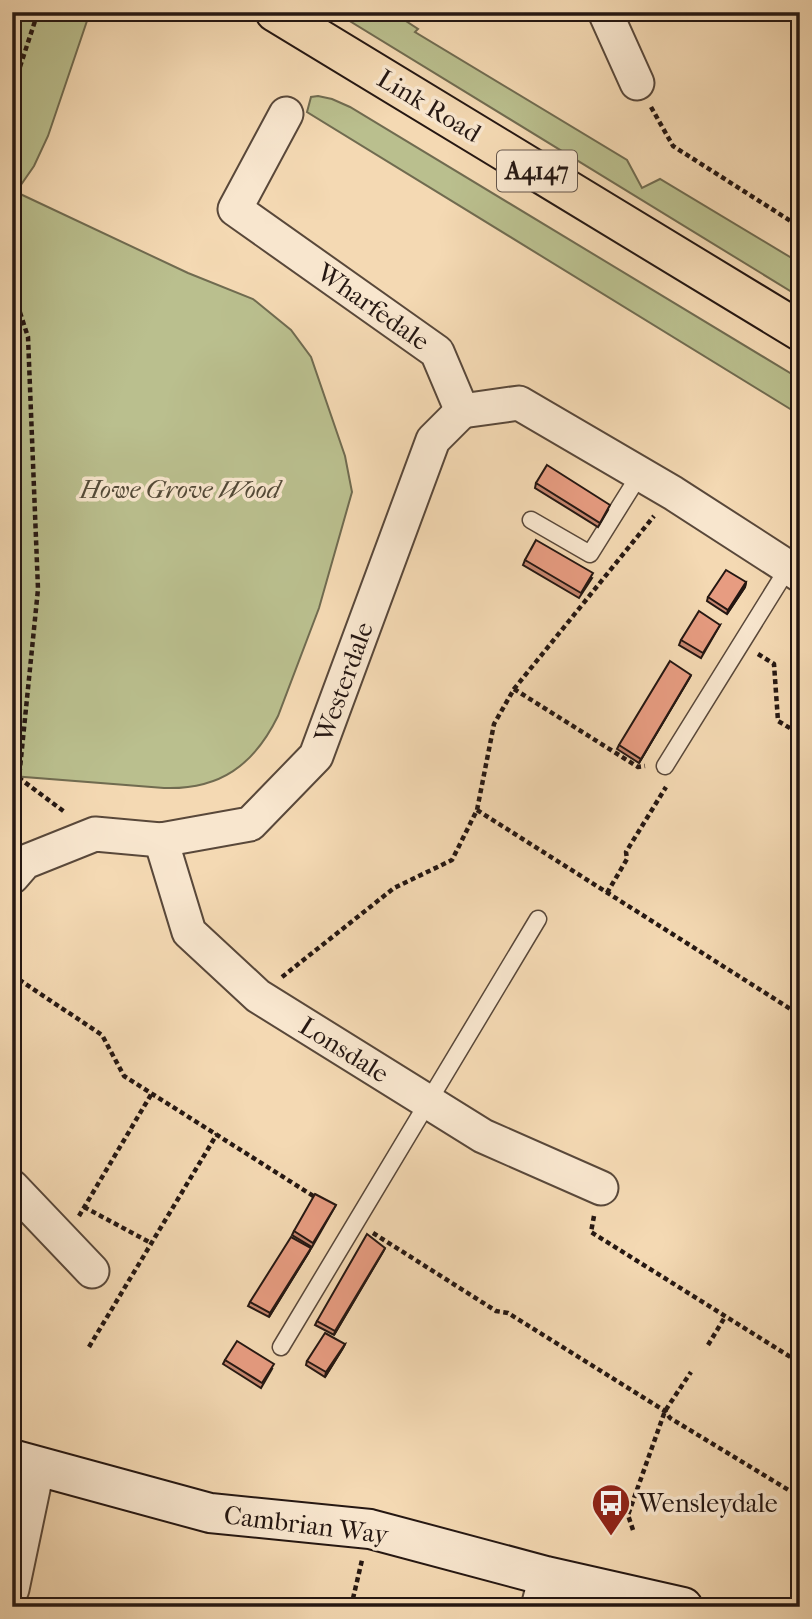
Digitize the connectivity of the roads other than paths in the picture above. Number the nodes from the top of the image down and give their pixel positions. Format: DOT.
graph roads {
  1 [pos="275,12"];
  2 [pos="605,12"];
  3 [pos="637,83"];
  4 [pos="286,114"];
  5 [pos="800,331"];
  6 [pos="462,411"];
  7 [pos="640,474"];
  8 [pos="531,520"];
  9 [pos="794,571"];
  10 [pos="664,766"];
  11 [pos="161,840"];
  12 [pos="12,877"];
  13 [pos="538,919"];
  14 [pos="429,1104"];
  15 [pos="12,1187"];
  16 [pos="601,1188"];
  17 [pos="92,1271"];
  18 [pos="281,1347"];
  19 [pos="25,1462"];
  20 [pos="12,1590"];
  21 [pos="542,1591"];
  22 [pos="606,1599"];
  23 [pos="683,1607"];
  1 -- 5 [label="main road, Link Road / A4147"];
  2 -- 3 [label="street"];
  4 -- 6 [label="street, Wharfedale"];
  6 -- 7 [label="street"];
  6 -- 11 [label="street, Westerdale"];
  7 -- 8 [label="lane"];
  7 -- 9 [label="street"];
  9 -- 10 [label="lane"];
  11 -- 12 [label="street, Westerdale"];
  11 -- 14 [label="street, Lonsdale"];
  13 -- 14 [label="lane"];
  14 -- 16 [label="street, Lonsdale"];
  14 -- 18 [label="lane"];
  15 -- 17 [label="street"];
  19 -- 20 [label="street"];
  19 -- 21 [label="street, Cambrian Way"];
  21 -- 22 [label="street, Cambrian Way"];
  22 -- 23 [label="street, Cambrian Way"];
}
